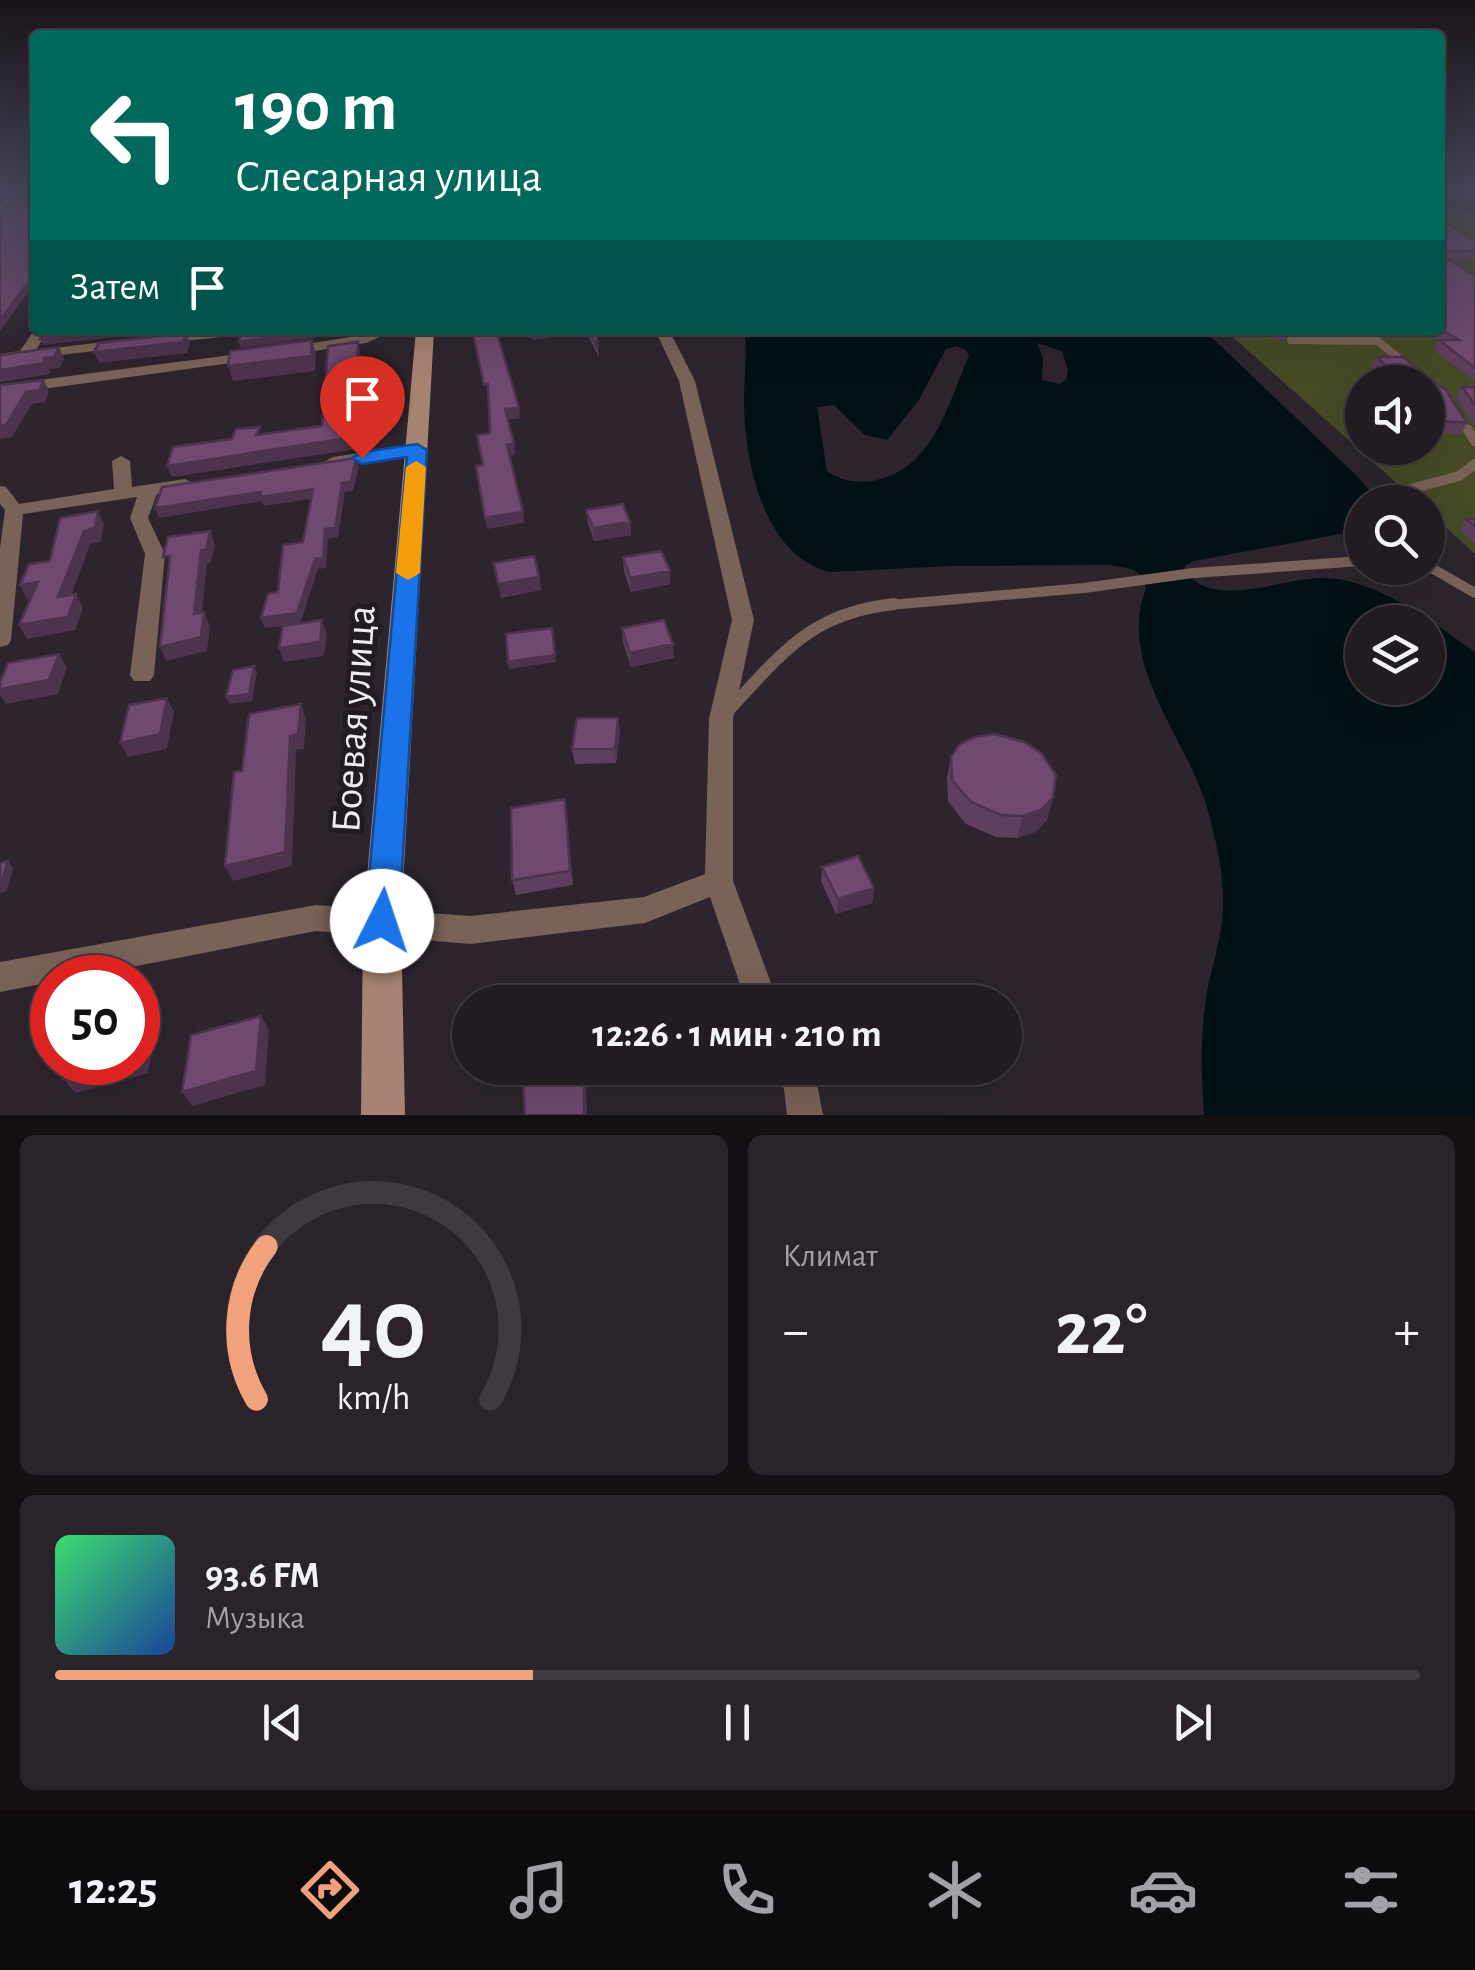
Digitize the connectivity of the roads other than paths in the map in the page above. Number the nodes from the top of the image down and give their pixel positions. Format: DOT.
graph roads {
  1 [pos="38,335"];
  2 [pos="194,335"];
  3 [pos="376,335"];
  4 [pos="425,335"];
  5 [pos="664,335"];
  6 [pos="1370,335"];
  7 [pos="1291,340"];
  8 [pos="1378,341"];
  9 [pos="25,355"];
  10 [pos="0,358"];
  11 [pos="1408,365"];
  12 [pos="0,390"];
  13 [pos="1456,412"];
  14 [pos="1475,442"];
  15 [pos="417,450"];
  16 [pos="121,462"];
  17 [pos="321,464"];
  18 [pos="1475,464"];
  19 [pos="206,481"];
  20 [pos="1426,485"];
  21 [pos="0,490"];
  22 [pos="149,490"];
  23 [pos="123,493"];
  24 [pos="14,510"];
  25 [pos="1345,562"];
  26 [pos="1445,576"];
  27 [pos="1475,593"];
  28 [pos="0,640"];
  29 [pos="142,675"];
  30 [pos="721,719"];
  31 [pos="720,881"];
  32 [pos="382,921"];
  33 [pos="0,977"];
  34 [pos="756,985"];
  35 [pos="800,1085"];
  36 [pos="383,1115"];
  37 [pos="806,1115"];
  1 -- 9 [label="street"];
  2 -- 9 [label="street"];
  3 -- 12 [label="street"];
  4 -- 15 [label="main road, Боевая улица"];
  5 -- 30 [label="street"];
  6 -- 8 [label="lane"];
  7 -- 8 [label="lane"];
  8 -- 11 [label="lane"];
  9 -- 10 [label="street"];
  13 -- 14 [label="lane"];
  15 -- 17 [label="street"];
  15 -- 32 [label="main road, Боевая улица"];
  16 -- 23 [label="street"];
  18 -- 20 [label="lane"];
  19 -- 22 [label="street"];
  21 -- 24 [label="street"];
  22 -- 23 [label="street"];
  22 -- 29 [label="street"];
  23 -- 24 [label="street"];
  24 -- 28 [label="street"];
  25 -- 30 [label="lane"];
  26 -- 27 [label="lane"];
  30 -- 31 [label="street"];
  31 -- 32 [label="street"];
  31 -- 34 [label="street"];
  32 -- 33 [label="street"];
  32 -- 36 [label="main road, Боевая улица"];
  35 -- 37 [label="street"];
}
